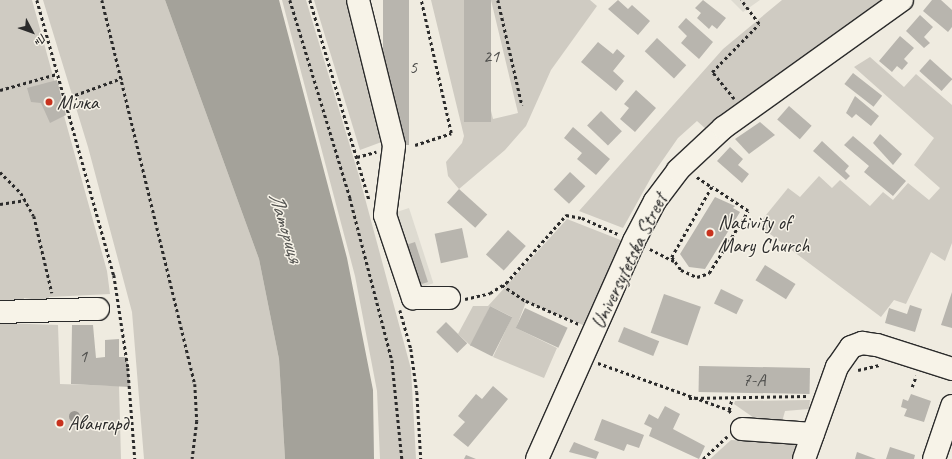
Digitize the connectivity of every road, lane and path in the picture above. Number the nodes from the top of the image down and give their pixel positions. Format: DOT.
graph roads {
  1 [pos="38,0"];
  2 [pos="102,0"];
  3 [pos="290,0"];
  4 [pos="358,0"];
  5 [pos="421,0"];
  6 [pos="498,0"];
  7 [pos="741,0"];
  8 [pos="902,0"];
  9 [pos="57,74"];
  10 [pos="122,78"];
  11 [pos="0,90"];
  12 [pos="64,99"];
  13 [pos="522,105"];
  14 [pos="745,113"];
  15 [pos="415,145"];
  16 [pos="0,172"];
  17 [pos="693,174"];
  18 [pos="712,187"];
  19 [pos="26,200"];
  20 [pos="0,204"];
  21 [pos="634,241"];
  22 [pos="674,261"];
  23 [pos="502,285"];
  24 [pos="449,298"];
  25 [pos="98,308"];
  26 [pos="54,310"];
  27 [pos="0,312"];
  28 [pos="594,330"];
  29 [pos="595,362"];
  30 [pos="886,364"];
  31 [pos="952,369"];
  32 [pos="918,370"];
  33 [pos="849,372"];
  34 [pos="912,387"];
  35 [pos="826,397"];
  36 [pos="689,398"];
  37 [pos="732,398"];
  38 [pos="952,406"];
  39 [pos="729,410"];
  40 [pos="734,426"];
  41 [pos="813,434"];
  42 [pos="135,459"];
  43 [pos="192,459"];
  44 [pos="402,459"];
  45 [pos="537,459"];
  46 [pos="704,459"];
  47 [pos="804,459"];
  48 [pos="934,459"];
  1 -- 9 [label="path"];
  2 -- 10 [label="path"];
  3 -- 44 [label="path"];
  4 -- 24 [label="main road"];
  5 -- 15 [label="path"];
  6 -- 13 [label="path"];
  7 -- 14 [label="path"];
  8 -- 14 [label="main road, Universytetska Street"];
  9 -- 11 [label="path"];
  9 -- 12 [label="path"];
  10 -- 12 [label="path"];
  10 -- 43 [label="path"];
  12 -- 42 [label="path"];
  14 -- 21 [label="main road, Universytetska Street"];
  16 -- 19 [label="path"];
  17 -- 18 [label="path"];
  18 -- 22 [label="path"];
  18 -- 22 [label="path"];
  19 -- 20 [label="path"];
  19 -- 26 [label="path"];
  21 -- 22 [label="path"];
  21 -- 23 [label="path"];
  21 -- 28 [label="main road, Universytetska Street"];
  23 -- 24 [label="path"];
  23 -- 28 [label="path"];
  25 -- 26 [label="main road"];
  26 -- 27 [label="main road"];
  28 -- 45 [label="main road, Universytetska Street"];
  29 -- 36 [label="path"];
  30 -- 33 [label="path"];
  31 -- 35 [label="main road"];
  32 -- 34 [label="path"];
  35 -- 37 [label="path"];
  35 -- 41 [label="main road"];
  36 -- 37 [label="path"];
  36 -- 39 [label="path"];
  37 -- 39 [label="path"];
  38 -- 48 [label="main road"];
  39 -- 40 [label="path"];
  39 -- 40 [label="path"];
  40 -- 41 [label="main road"];
  40 -- 46 [label="path"];
  41 -- 47 [label="main road"];
}
